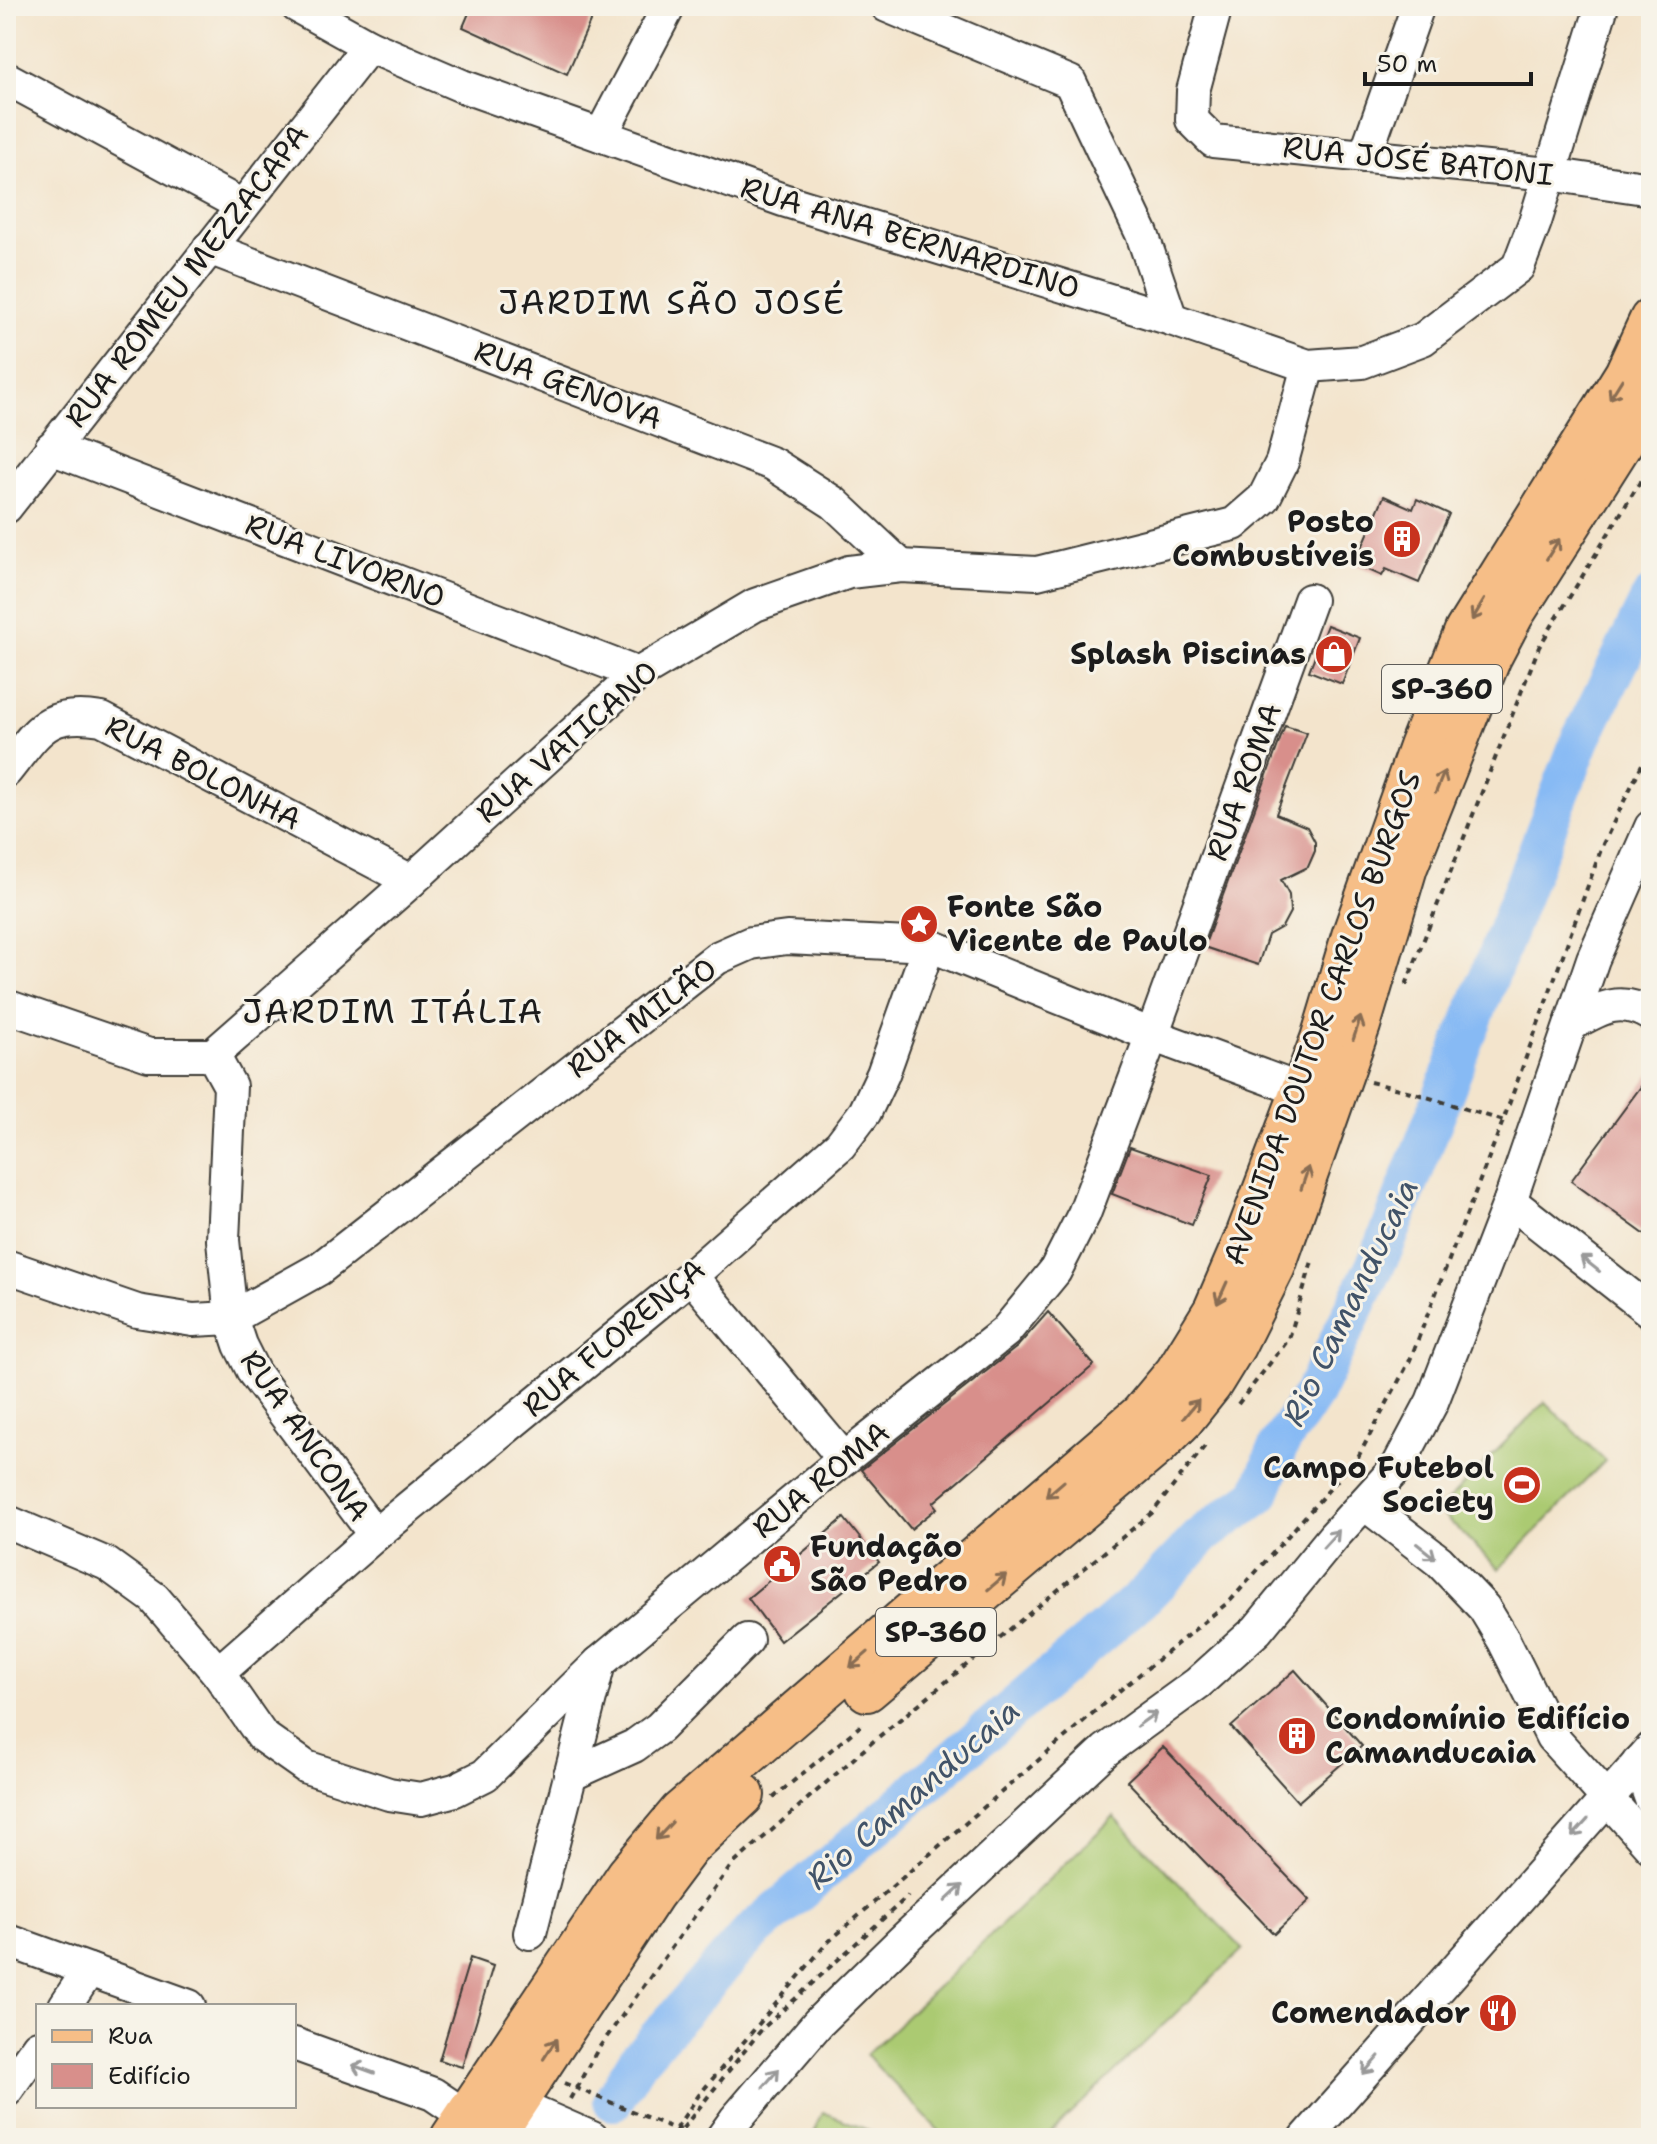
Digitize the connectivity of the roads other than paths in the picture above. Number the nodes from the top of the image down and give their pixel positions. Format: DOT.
graph roads {
  1 [pos="297,6"];
  2 [pos="669,6"];
  3 [pos="887,6"];
  4 [pos="1216,6"];
  5 [pos="1418,6"];
  6 [pos="1602,6"];
  7 [pos="369,46"];
  8 [pos="6,78"];
  9 [pos="601,135"];
  10 [pos="1365,156"];
  11 [pos="1549,174"];
  12 [pos="1651,189"];
  13 [pos="241,205"];
  14 [pos="209,248"];
  15 [pos="1171,319"];
  16 [pos="1651,320"];
  17 [pos="1308,366"];
  18 [pos="1651,396"];
  19 [pos="51,448"];
  20 [pos="6,507"];
  21 [pos="901,566"];
  22 [pos="1310,600"];
  23 [pos="638,674"];
  24 [pos="6,771"];
  25 [pos="1651,827"];
  26 [pos="411,881"];
  27 [pos="929,945"];
  28 [pos="1651,1015"];
  29 [pos="9,1016"];
  30 [pos="1572,1024"];
  31 [pos="1152,1035"];
  32 [pos="213,1055"];
  33 [pos="1326,1086"];
  34 [pos="1510,1201"];
  35 [pos="6,1266"];
  36 [pos="691,1276"];
  37 [pos="1651,1312"];
  38 [pos="231,1318"];
  39 [pos="844,1459"];
  40 [pos="1365,1504"];
  41 [pos="6,1521"];
  42 [pos="375,1535"];
  43 [pos="747,1640"];
  44 [pos="599,1663"];
  45 [pos="218,1673"];
  46 [pos="1644,1756"];
  47 [pos="570,1775"];
  48 [pos="1606,1798"];
  49 [pos="1651,1799"];
  50 [pos="1651,1847"];
  51 [pos="530,1933"];
  52 [pos="6,1940"];
  53 [pos="89,1970"];
  54 [pos="66,2004"];
  55 [pos="183,2004"];
  56 [pos="296,2045"];
  57 [pos="36,2049"];
  58 [pos="6,2091"];
  59 [pos="495,2121"];
  60 [pos="592,2138"];
  61 [pos="722,2138"];
  62 [pos="1306,2138"];
  1 -- 7 [label="street, RUA ANA BERNARDINO"];
  2 -- 9 [label="street"];
  3 -- 15 [label="street"];
  4 -- 10 [label="street, RUA JOSÉ BATONI"];
  5 -- 10 [label="street"];
  6 -- 11 [label="street"];
  7 -- 9 [label="street, RUA ANA BERNARDINO"];
  7 -- 13 [label="street, RUA ROMEU MEZZACAPA"];
  8 -- 13 [label="street"];
  9 -- 15 [label="street, RUA ANA BERNARDINO"];
  10 -- 11 [label="street, RUA JOSÉ BATONI"];
  11 -- 12 [label="street, RUA JOSÉ BATONI"];
  11 -- 17 [label="street, RUA ANA BERNARDINO"];
  13 -- 14 [label="street, RUA ROMEU MEZZACAPA"];
  14 -- 19 [label="street, RUA ROMEU MEZZACAPA"];
  14 -- 21 [label="street, RUA GENOVA"];
  15 -- 17 [label="street, RUA ANA BERNARDINO"];
  16 -- 33 [label="main road, AVENIDA DOUTOR CARLOS BURGOS / SP-360, one-way"];
  17 -- 21 [label="street, RUA VATICANO"];
  33 -- 18 [label="main road, AVENIDA DOUTOR CARLOS BURGOS / SP-360, one-way"];
  19 -- 20 [label="street, RUA ROMEU MEZZACAPA"];
  19 -- 23 [label="street, RUA LIVORNO"];
  21 -- 23 [label="street, RUA VATICANO"];
  22 -- 31 [label="street, RUA ROMA"];
  23 -- 26 [label="street, RUA VATICANO"];
  24 -- 26 [label="street, RUA BOLONHA"];
  25 -- 30 [label="street"];
  26 -- 32 [label="street, RUA VATICANO"];
  27 -- 31 [label="street, RUA MILÃO"];
  27 -- 36 [label="street, RUA FLORENÇA"];
  27 -- 38 [label="street, RUA MILÃO"];
  28 -- 30 [label="street"];
  29 -- 32 [label="street"];
  30 -- 34 [label="street"];
  31 -- 33 [label="street, RUA MILÃO"];
  31 -- 39 [label="street, RUA ROMA"];
  32 -- 38 [label="street, RUA ANCONA"];
  33 -- 59 [label="main road, AVENIDA DOUTOR CARLOS BURGOS / SP-360"];
  37 -- 34 [label="street, one-way"];
  34 -- 40 [label="street"];
  35 -- 38 [label="street, RUA MILÃO"];
  36 -- 39 [label="street"];
  36 -- 42 [label="street, RUA FLORENÇA"];
  38 -- 42 [label="street, RUA ANCONA"];
  39 -- 44 [label="street, RUA ROMA"];
  40 -- 48 [label="street, one-way"];
  61 -- 40 [label="street, one-way"];
  41 -- 45 [label="street, RUA ROMA"];
  42 -- 45 [label="street, RUA FLORENÇA"];
  43 -- 47 [label="street"];
  44 -- 45 [label="street, RUA ROMA"];
  44 -- 47 [label="street"];
  46 -- 48 [label="street"];
  46 -- 49 [label="street"];
  47 -- 51 [label="street"];
  48 -- 50 [label="street"];
  48 -- 62 [label="street, one-way"];
  52 -- 53 [label="street"];
  53 -- 54 [label="street"];
  53 -- 55 [label="street"];
  59 -- 56 [label="street, one-way"];
  57 -- 58 [label="street"];
  59 -- 60 [label="street"];
}
